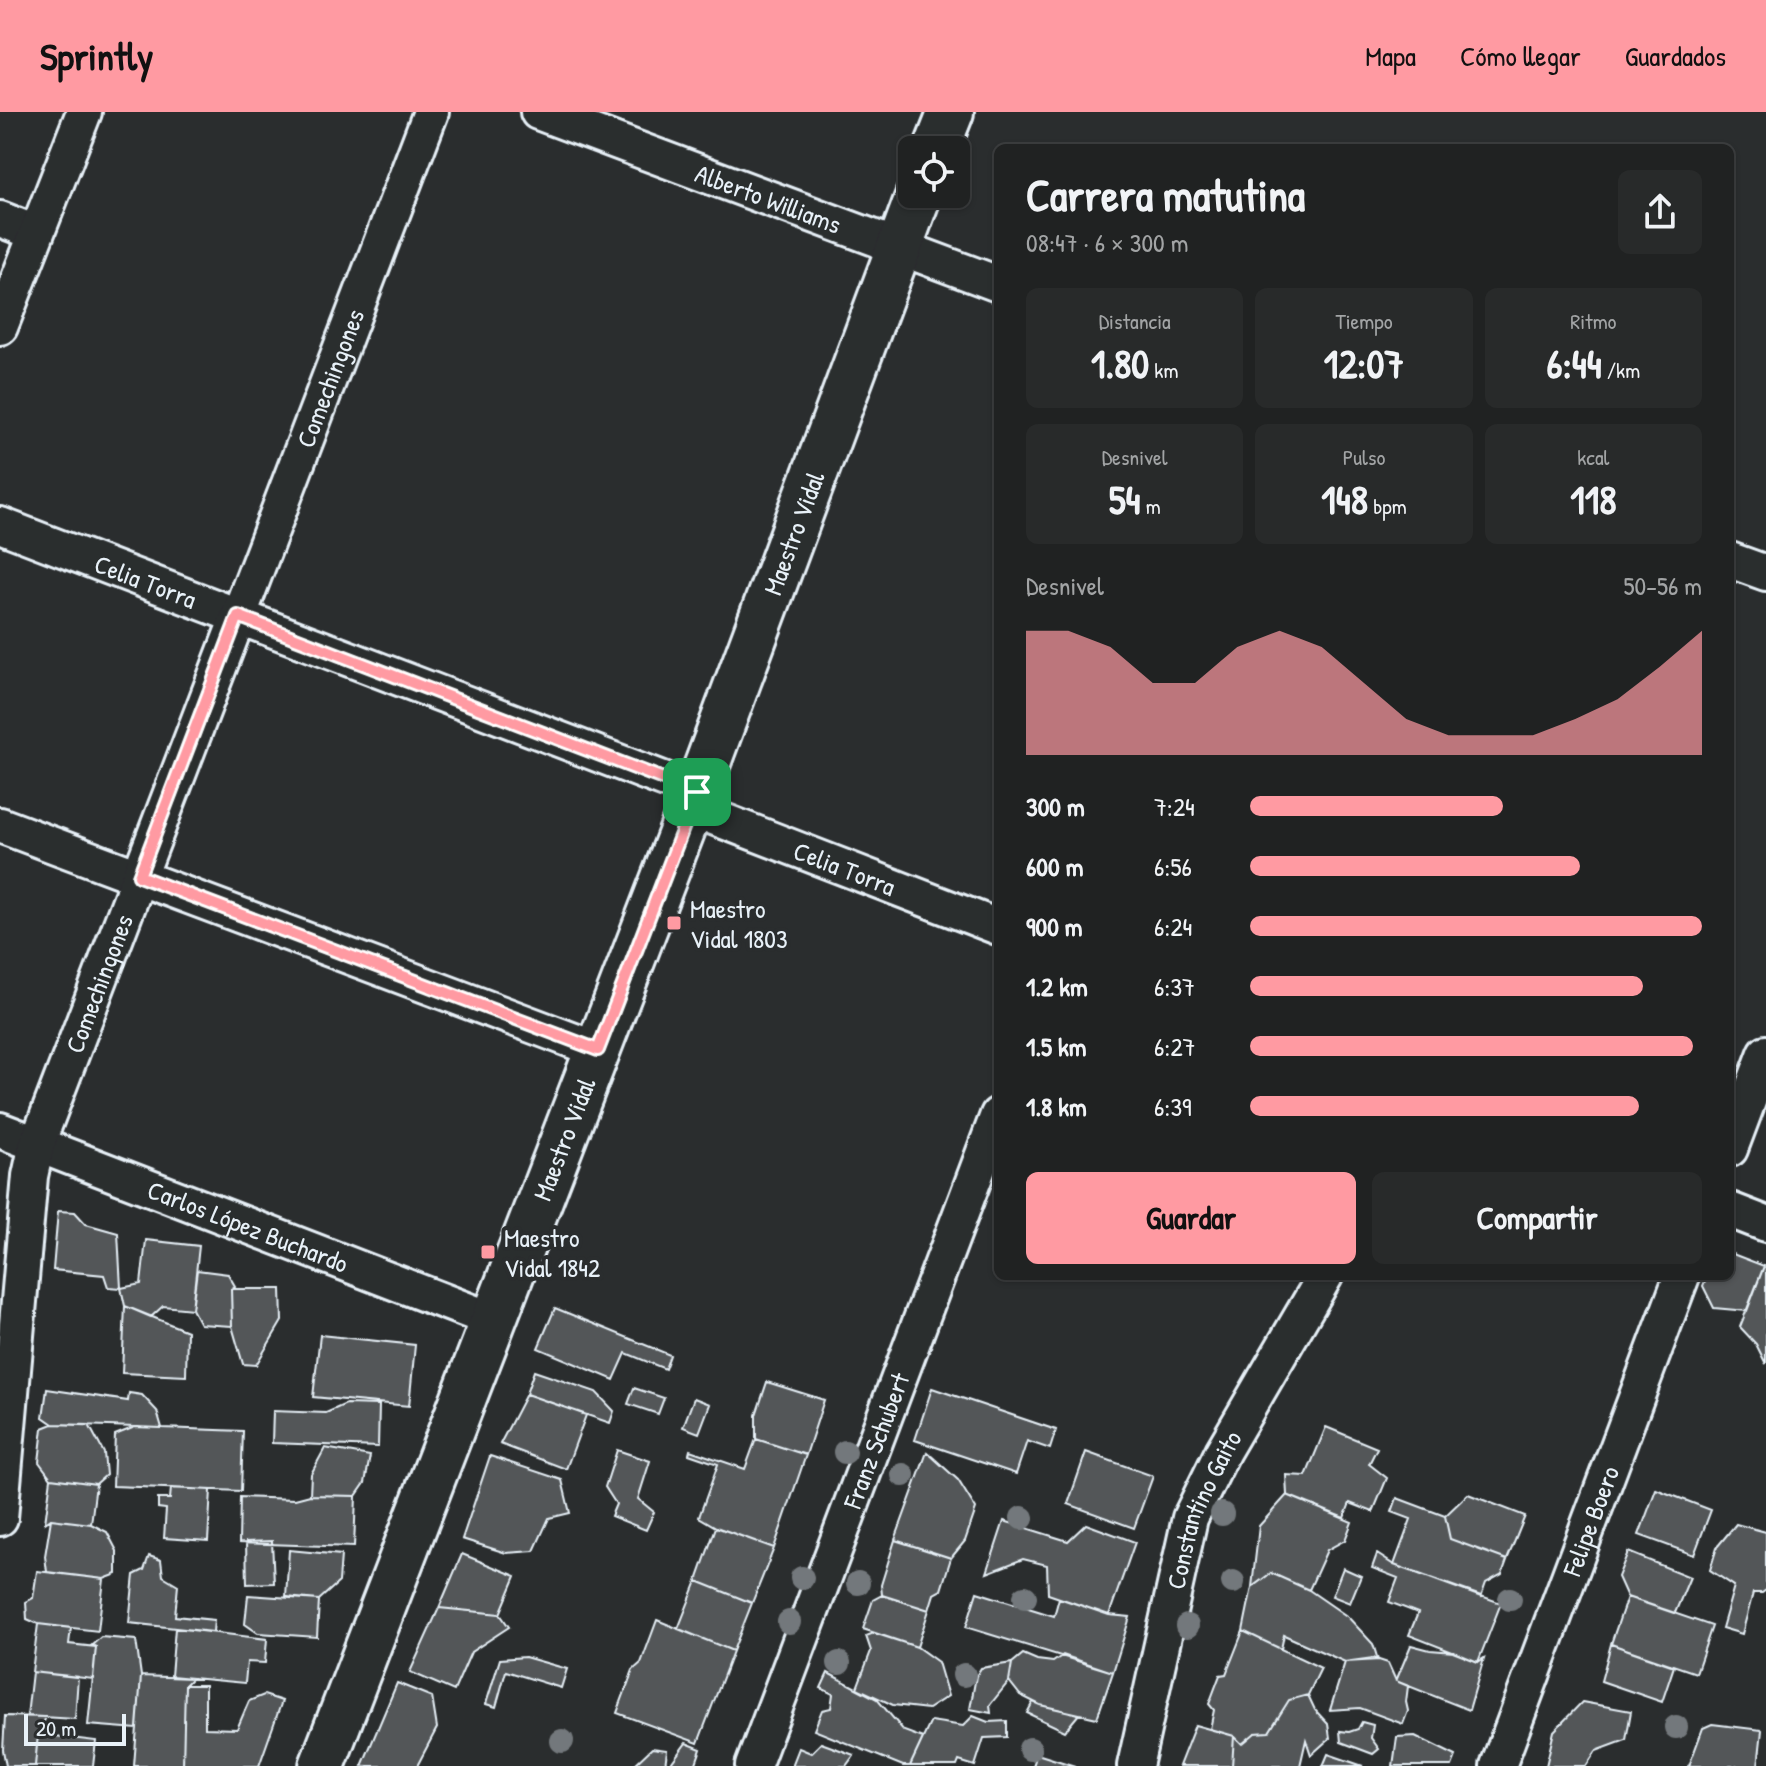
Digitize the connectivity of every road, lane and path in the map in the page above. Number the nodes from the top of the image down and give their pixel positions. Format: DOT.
graph roads {
  1 [pos="84,112"];
  2 [pos="431,112"];
  3 [pos="538,112"];
  4 [pos="951,112"];
  5 [pos="942,136"];
  6 [pos="914,208"];
  7 [pos="0,219"];
  8 [pos="36,233"];
  9 [pos="899,247"];
  10 [pos="994,283"];
  11 [pos="0,327"];
  12 [pos="0,525"];
  13 [pos="238,616"];
  14 [pos="693,800"];
  15 [pos="0,825"];
  16 [pos="139,876"];
  17 [pos="994,925"];
  18 [pos="598,1050"];
  19 [pos="1766,1053"];
  20 [pos="994,1126"];
  21 [pos="0,1130"];
  22 [pos="1734,1138"];
  23 [pos="37,1144"];
  24 [pos="1734,1212"];
  25 [pos="1766,1224"];
  26 [pos="1323,1280"];
  27 [pos="1680,1280"];
  28 [pos="495,1321"];
  29 [pos="0,1518"];
  30 [pos="322,1766"];
  31 [pos="753,1766"];
  32 [pos="1135,1766"];
  33 [pos="1498,1766"];
  1 -- 8 [label="street"];
  2 -- 13 [label="street, Comechingones"];
  3 -- 9 [label="street, Alberto Williams"];
  4 -- 5 [label="main road"];
  6 -- 9 [label="main road, Maestro Vidal"];
  7 -- 8 [label="street"];
  8 -- 11 [label="street"];
  9 -- 10 [label="street, Alberto Williams"];
  9 -- 14 [label="main road, Maestro Vidal"];
  12 -- 13 [label="street, Celia Torra"];
  13 -- 14 [label="street, Celia Torra"];
  13 -- 16 [label="street, Comechingones"];
  14 -- 17 [label="street, Celia Torra"];
  14 -- 18 [label="main road, Maestro Vidal"];
  15 -- 16 [label="street"];
  16 -- 18 [label="street"];
  16 -- 23 [label="street, Comechingones"];
  18 -- 28 [label="main road, Maestro Vidal"];
  19 -- 22 [label="street"];
  20 -- 31 [label="street, Franz Schubert"];
  21 -- 23 [label="street, Carlos López Buchardo"];
  23 -- 28 [label="street, Carlos López Buchardo"];
  23 -- 29 [label="street, Comechingones"];
  24 -- 25 [label="street"];
  26 -- 32 [label="street, Constantino Gaito"];
  27 -- 33 [label="street, Felipe Boero"];
  28 -- 30 [label="main road, Maestro Vidal"];
}
